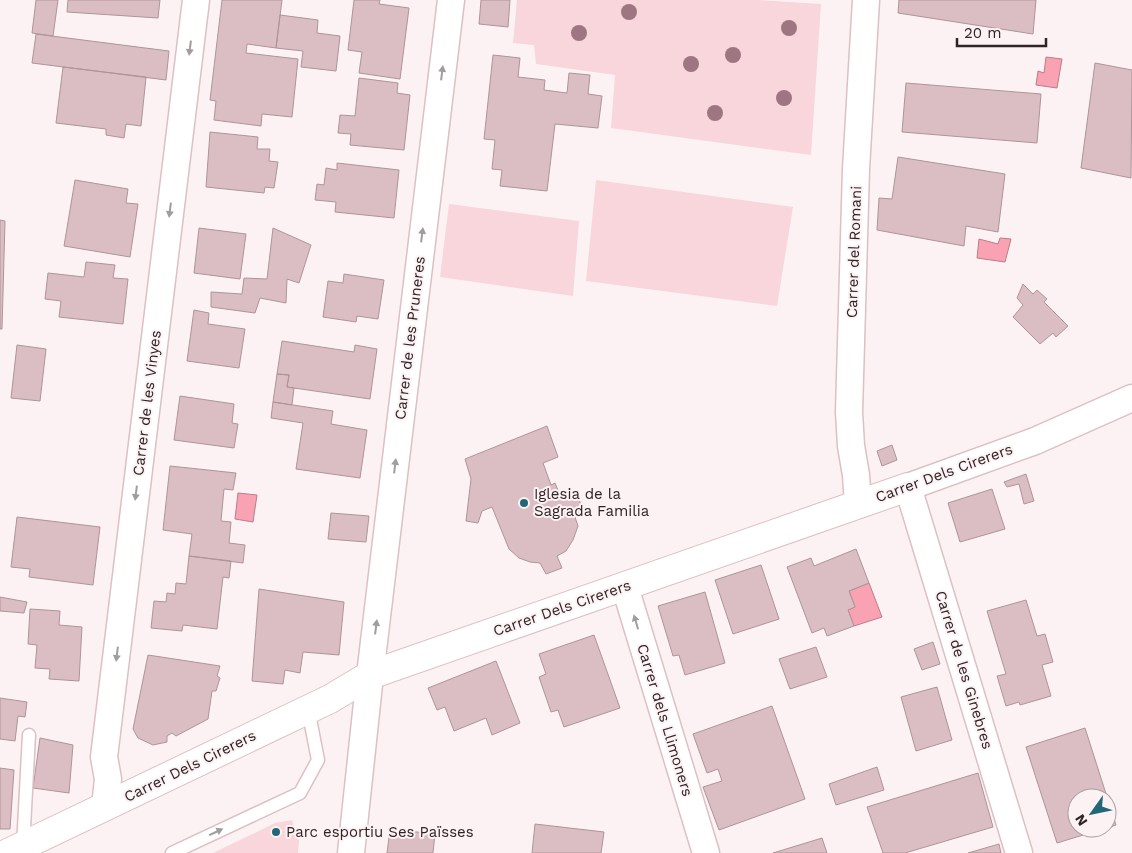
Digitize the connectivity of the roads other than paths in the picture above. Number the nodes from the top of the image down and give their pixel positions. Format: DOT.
graph roads {
  1 [pos="196,0"];
  2 [pos="451,0"];
  3 [pos="866,0"];
  4 [pos="1132,398"];
  5 [pos="908,487"];
  6 [pos="858,504"];
  7 [pos="625,587"];
  8 [pos="370,675"];
  9 [pos="308,709"];
  10 [pos="29,735"];
  11 [pos="105,806"];
  12 [pos="15,849"];
  13 [pos="172,853"];
  14 [pos="351,853"];
  15 [pos="706,853"];
  16 [pos="1019,853"];
  1 -- 11 [label="street, Carrer de les Vinyes, one-way"];
  8 -- 2 [label="street, Carrer de les Pruneres, one-way"];
  3 -- 6 [label="street, Carrer del Romani"];
  4 -- 5 [label="street, Carrer Dels Cirerers"];
  5 -- 6 [label="street, Carrer Dels Cirerers"];
  5 -- 16 [label="street, Carrer de les Ginebres"];
  6 -- 7 [label="street, Carrer Dels Cirerers"];
  7 -- 8 [label="street, Carrer Dels Cirerers"];
  15 -- 7 [label="street, Carrer dels Llimoners, one-way"];
  8 -- 9 [label="street, Carrer Dels Cirerers"];
  8 -- 14 [label="street, Carrer de les Pruneres"];
  9 -- 11 [label="street, Carrer Dels Cirerers"];
  13 -- 9 [label="lane, one-way"];
  10 -- 12 [label="lane"];
  11 -- 12 [label="street, Carrer Dels Cirerers"];
}
